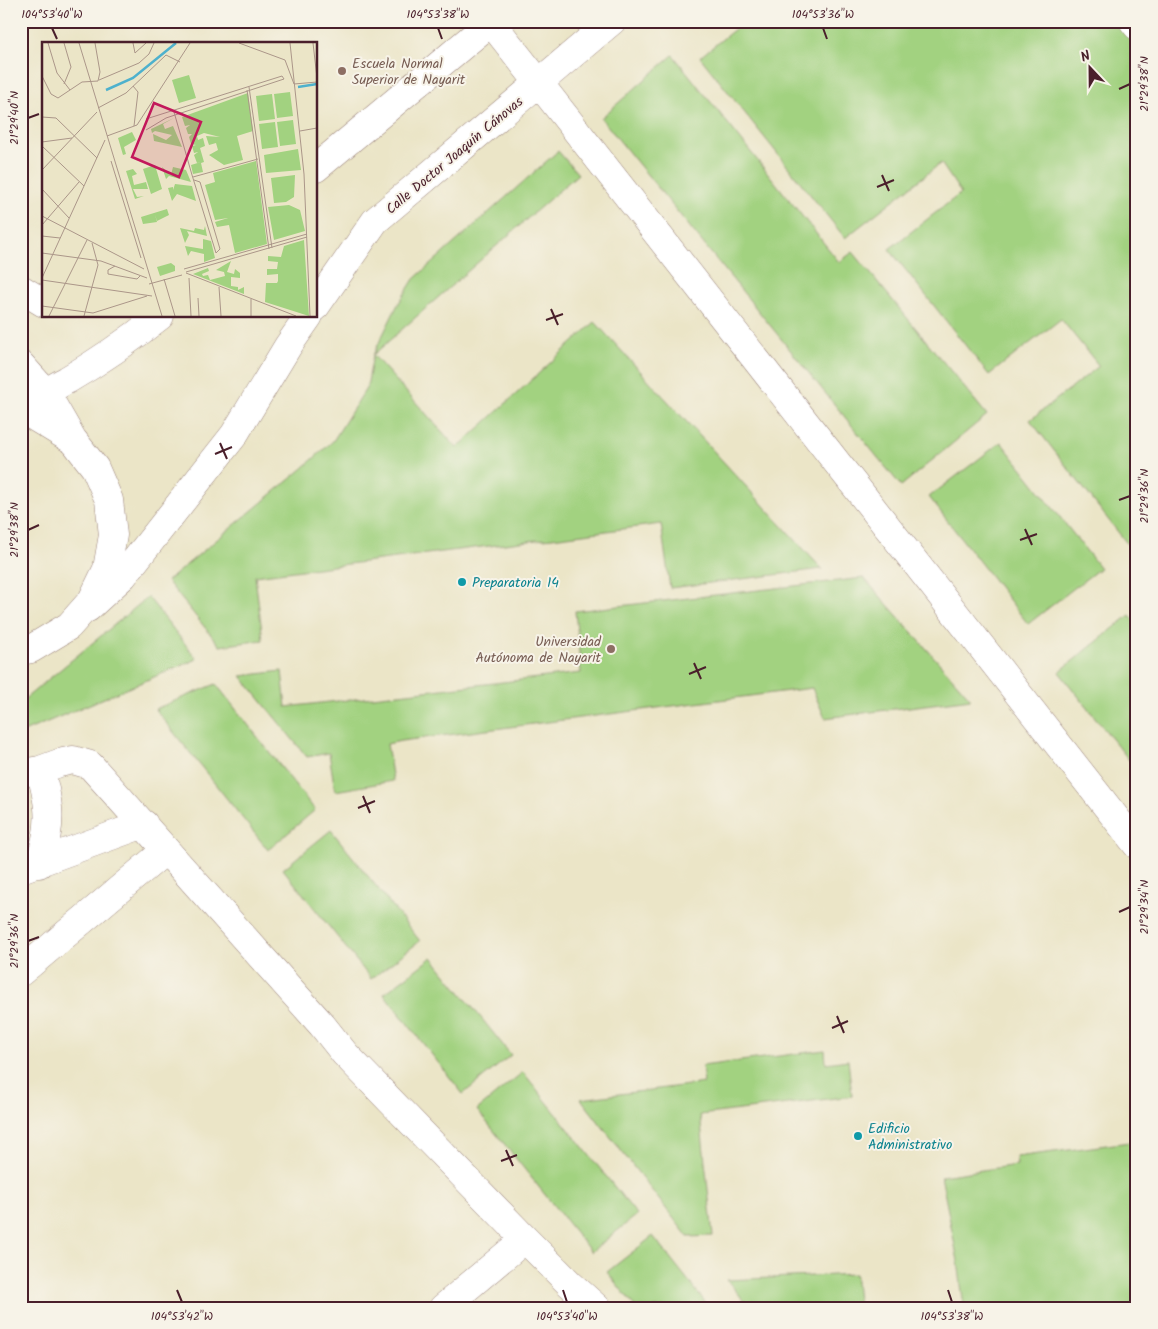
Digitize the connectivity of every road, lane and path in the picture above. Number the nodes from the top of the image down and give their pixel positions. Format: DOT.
graph roads {
  1 [pos="612,21"];
  2 [pos="1133,21"];
  3 [pos="491,22"];
  4 [pos="1137,26"];
  5 [pos="538,84"];
  6 [pos="318,166"];
  7 [pos="21,289"];
  8 [pos="42,302"];
  9 [pos="318,303"];
  10 [pos="157,318"];
  11 [pos="308,318"];
  12 [pos="21,365"];
  13 [pos="34,397"];
  14 [pos="21,413"];
  15 [pos="74,441"];
  16 [pos="69,626"];
  17 [pos="21,651"];
  18 [pos="31,771"];
  19 [pos="144,824"];
  20 [pos="1137,845"];
  21 [pos="166,850"];
  22 [pos="30,866"];
  23 [pos="21,972"];
  24 [pos="525,1239"];
  25 [pos="443,1308"];
  26 [pos="597,1308"];
  1 -- 5 [label="street, Calle Doctor Joaquín Cánovas"];
  2 -- 4 [label="street"];
  3 -- 5 [label="street"];
  3 -- 6 [label="street"];
  5 -- 9 [label="street, Calle Doctor Joaquín Cánovas"];
  5 -- 20 [label="street"];
  7 -- 8 [label="street"];
  10 -- 13 [label="street"];
  11 -- 16 [label="street"];
  12 -- 13 [label="street"];
  13 -- 15 [label="street"];
  14 -- 15 [label="street"];
  15 -- 16 [label="street"];
  16 -- 17 [label="street"];
  18 -- 19 [label="street"];
  18 -- 22 [label="street"];
  19 -- 21 [label="street"];
  19 -- 22 [label="street"];
  21 -- 23 [label="street"];
  21 -- 24 [label="street"];
  24 -- 25 [label="street"];
  24 -- 26 [label="street"];
}
